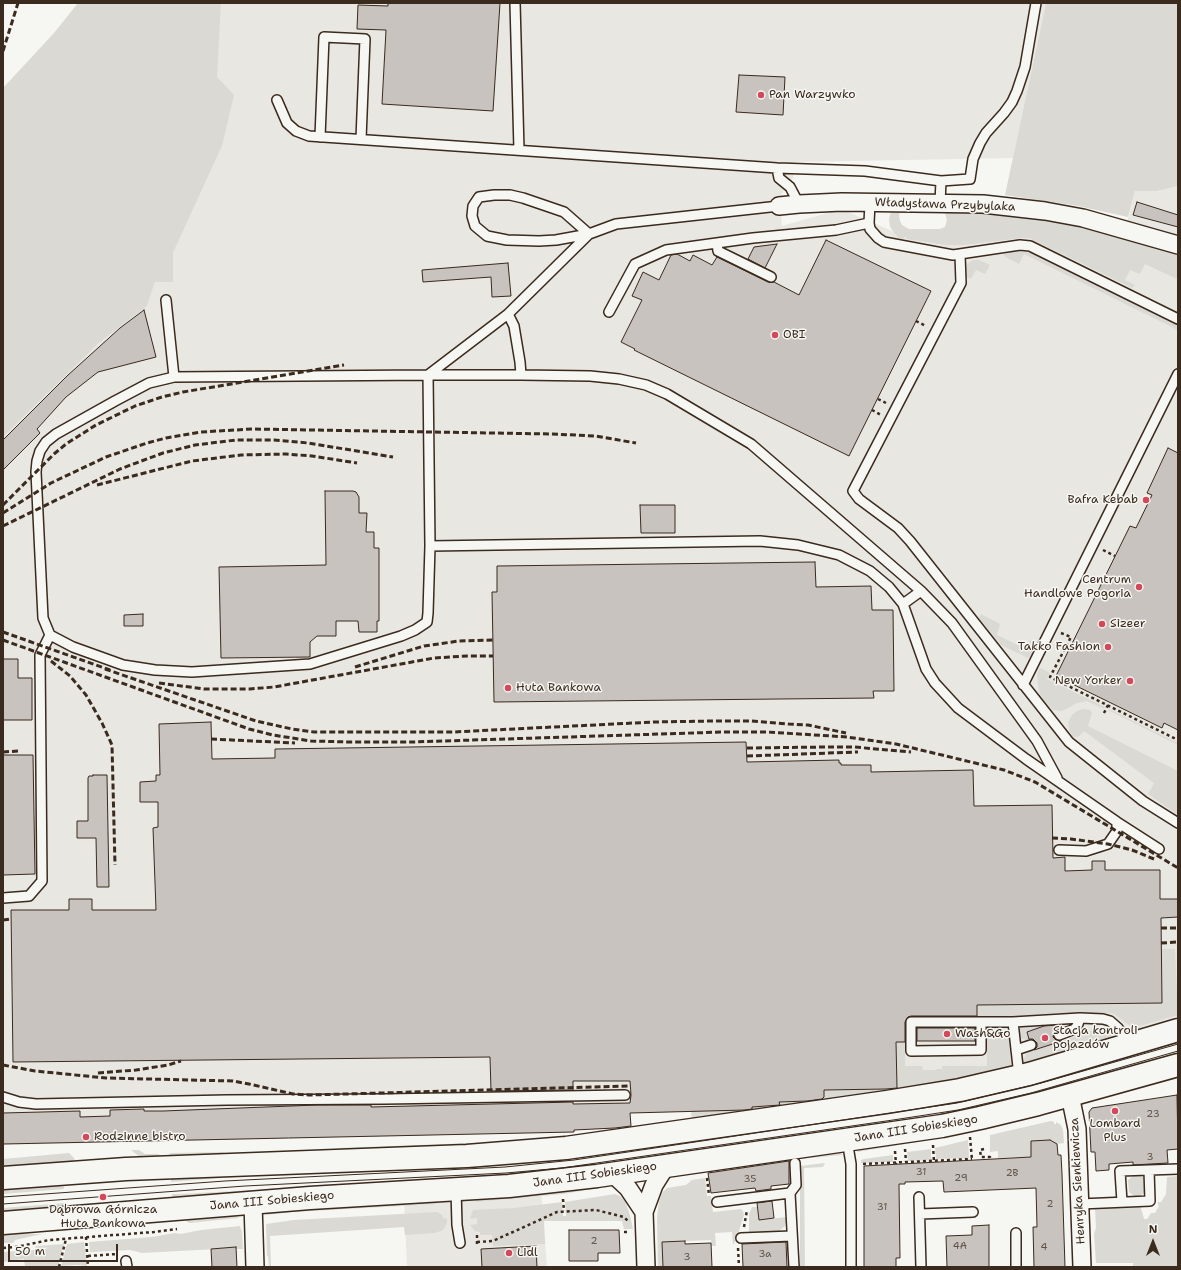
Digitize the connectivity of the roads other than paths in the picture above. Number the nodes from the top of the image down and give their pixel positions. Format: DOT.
graph roads {
  1 [pos="515,3"];
  2 [pos="1036,3"];
  3 [pos="277,100"];
  4 [pos="320,137"];
  5 [pos="361,139"];
  6 [pos="519,150"];
  7 [pos="777,168"];
  8 [pos="941,181"];
  9 [pos="870,203"];
  10 [pos="940,203"];
  11 [pos="799,204"];
  12 [pos="779,206"];
  13 [pos="869,223"];
  14 [pos="589,234"];
  15 [pos="717,243"];
  16 [pos="1178,245"];
  17 [pos="960,254"];
  18 [pos="771,277"];
  19 [pos="166,300"];
  20 [pos="609,312"];
  21 [pos="508,314"];
  22 [pos="1178,319"];
  23 [pos="1178,374"];
  24 [pos="428,375"];
  25 [pos="521,375"];
  26 [pos="174,377"];
  27 [pos="430,546"];
  28 [pos="921,591"];
  29 [pos="903,604"];
  30 [pos="50,635"];
  31 [pos="1023,685"];
  32 [pos="1058,781"];
  33 [pos="1117,822"];
  34 [pos="1178,824"];
  35 [pos="1159,849"];
  36 [pos="1058,850"];
  37 [pos="3,898"];
  38 [pos="1080,1018"];
  39 [pos="981,1022"];
  40 [pos="1012,1022"];
  41 [pos="1178,1030"];
  42 [pos="1060,1035"];
  43 [pos="1031,1045"];
  44 [pos="1129,1045"];
  45 [pos="1016,1050"];
  46 [pos="1178,1065"];
  47 [pos="1019,1076"];
  48 [pos="625,1095"];
  49 [pos="1070,1095"];
  50 [pos="3,1097"];
  51 [pos="847,1140"];
  52 [pos="795,1163"];
  53 [pos="666,1166"];
  54 [pos="1178,1168"];
  55 [pos="1149,1170"];
  56 [pos="613,1174"];
  57 [pos="3,1178"];
  58 [pos="456,1189"];
  59 [pos="790,1193"];
  60 [pos="919,1197"];
  61 [pos="717,1202"];
  62 [pos="1122,1202"];
  63 [pos="253,1203"];
  64 [pos="1080,1204"];
  65 [pos="644,1212"];
  66 [pos="973,1212"];
  67 [pos="920,1214"];
  68 [pos="3,1223"];
  69 [pos="1016,1232"];
  70 [pos="792,1236"];
  71 [pos="741,1238"];
  72 [pos="460,1243"];
  73 [pos="255,1267"];
  74 [pos="646,1267"];
  75 [pos="794,1267"];
  76 [pos="851,1267"];
  77 [pos="921,1267"];
  78 [pos="1016,1267"];
  79 [pos="1082,1267"];
  1 -- 6 [label="lane"];
  2 -- 8 [label="lane"];
  3 -- 4 [label="lane"];
  4 -- 5 [label="lane"];
  4 -- 5 [label="lane"];
  5 -- 6 [label="lane"];
  6 -- 7 [label="lane"];
  7 -- 8 [label="lane"];
  7 -- 11 [label="lane"];
  8 -- 10 [label="lane"];
  9 -- 10 [label="street, Władysława Przybylaka"];
  9 -- 11 [label="street, Władysława Przybylaka"];
  9 -- 13 [label="lane"];
  10 -- 16 [label="street, Władysława Przybylaka"];
  11 -- 12 [label="street, Władysława Przybylaka"];
  12 -- 14 [label="lane"];
  13 -- 15 [label="lane"];
  13 -- 17 [label="lane"];
  14 -- 14 [label="lane"];
  14 -- 21 [label="lane"];
  15 -- 18 [label="lane"];
  15 -- 20 [label="lane"];
  17 -- 22 [label="lane"];
  17 -- 31 [label="lane"];
  19 -- 26 [label="lane"];
  21 -- 24 [label="lane"];
  21 -- 25 [label="lane"];
  23 -- 31 [label="lane"];
  24 -- 25 [label="lane"];
  24 -- 26 [label="lane"];
  24 -- 27 [label="lane"];
  25 -- 28 [label="lane"];
  26 -- 30 [label="lane"];
  27 -- 29 [label="lane"];
  27 -- 30 [label="lane"];
  28 -- 29 [label="lane"];
  28 -- 32 [label="lane"];
  29 -- 32 [label="lane"];
  30 -- 37 [label="lane"];
  31 -- 34 [label="lane"];
  32 -- 33 [label="lane"];
  33 -- 35 [label="lane"];
  33 -- 36 [label="lane"];
  38 -- 40 [label="lane"];
  38 -- 42 [label="lane"];
  38 -- 44 [label="lane"];
  39 -- 39 [label="lane"];
  39 -- 40 [label="lane"];
  40 -- 45 [label="lane"];
  41 -- 44 [label="main road"];
  43 -- 45 [label="lane"];
  44 -- 47 [label="main road"];
  45 -- 47 [label="lane"];
  46 -- 49 [label="main road, Jana III Sobieskiego"];
  47 -- 57 [label="main road"];
  48 -- 50 [label="lane"];
  49 -- 51 [label="main road, Jana III Sobieskiego"];
  49 -- 64 [label="street, Henryka Sienkiewicza"];
  51 -- 53 [label="main road, Jana III Sobieskiego"];
  51 -- 76 [label="lane"];
  52 -- 59 [label="lane"];
  53 -- 56 [label="main road, Jana III Sobieskiego"];
  53 -- 65 [label="street"];
  54 -- 55 [label="lane"];
  55 -- 62 [label="lane"];
  55 -- 62 [label="lane"];
  56 -- 58 [label="main road, Jana III Sobieskiego"];
  56 -- 65 [label="street"];
  58 -- 63 [label="main road, Jana III Sobieskiego"];
  58 -- 72 [label="lane"];
  59 -- 61 [label="lane"];
  59 -- 70 [label="lane"];
  60 -- 67 [label="lane"];
  62 -- 64 [label="lane"];
  63 -- 68 [label="main road, Jana III Sobieskiego"];
  63 -- 73 [label="street"];
  64 -- 79 [label="street, Henryka Sienkiewicza"];
  65 -- 74 [label="street"];
  66 -- 67 [label="lane"];
  67 -- 77 [label="lane"];
  69 -- 78 [label="lane"];
  70 -- 71 [label="lane"];
  70 -- 75 [label="lane"];
}
